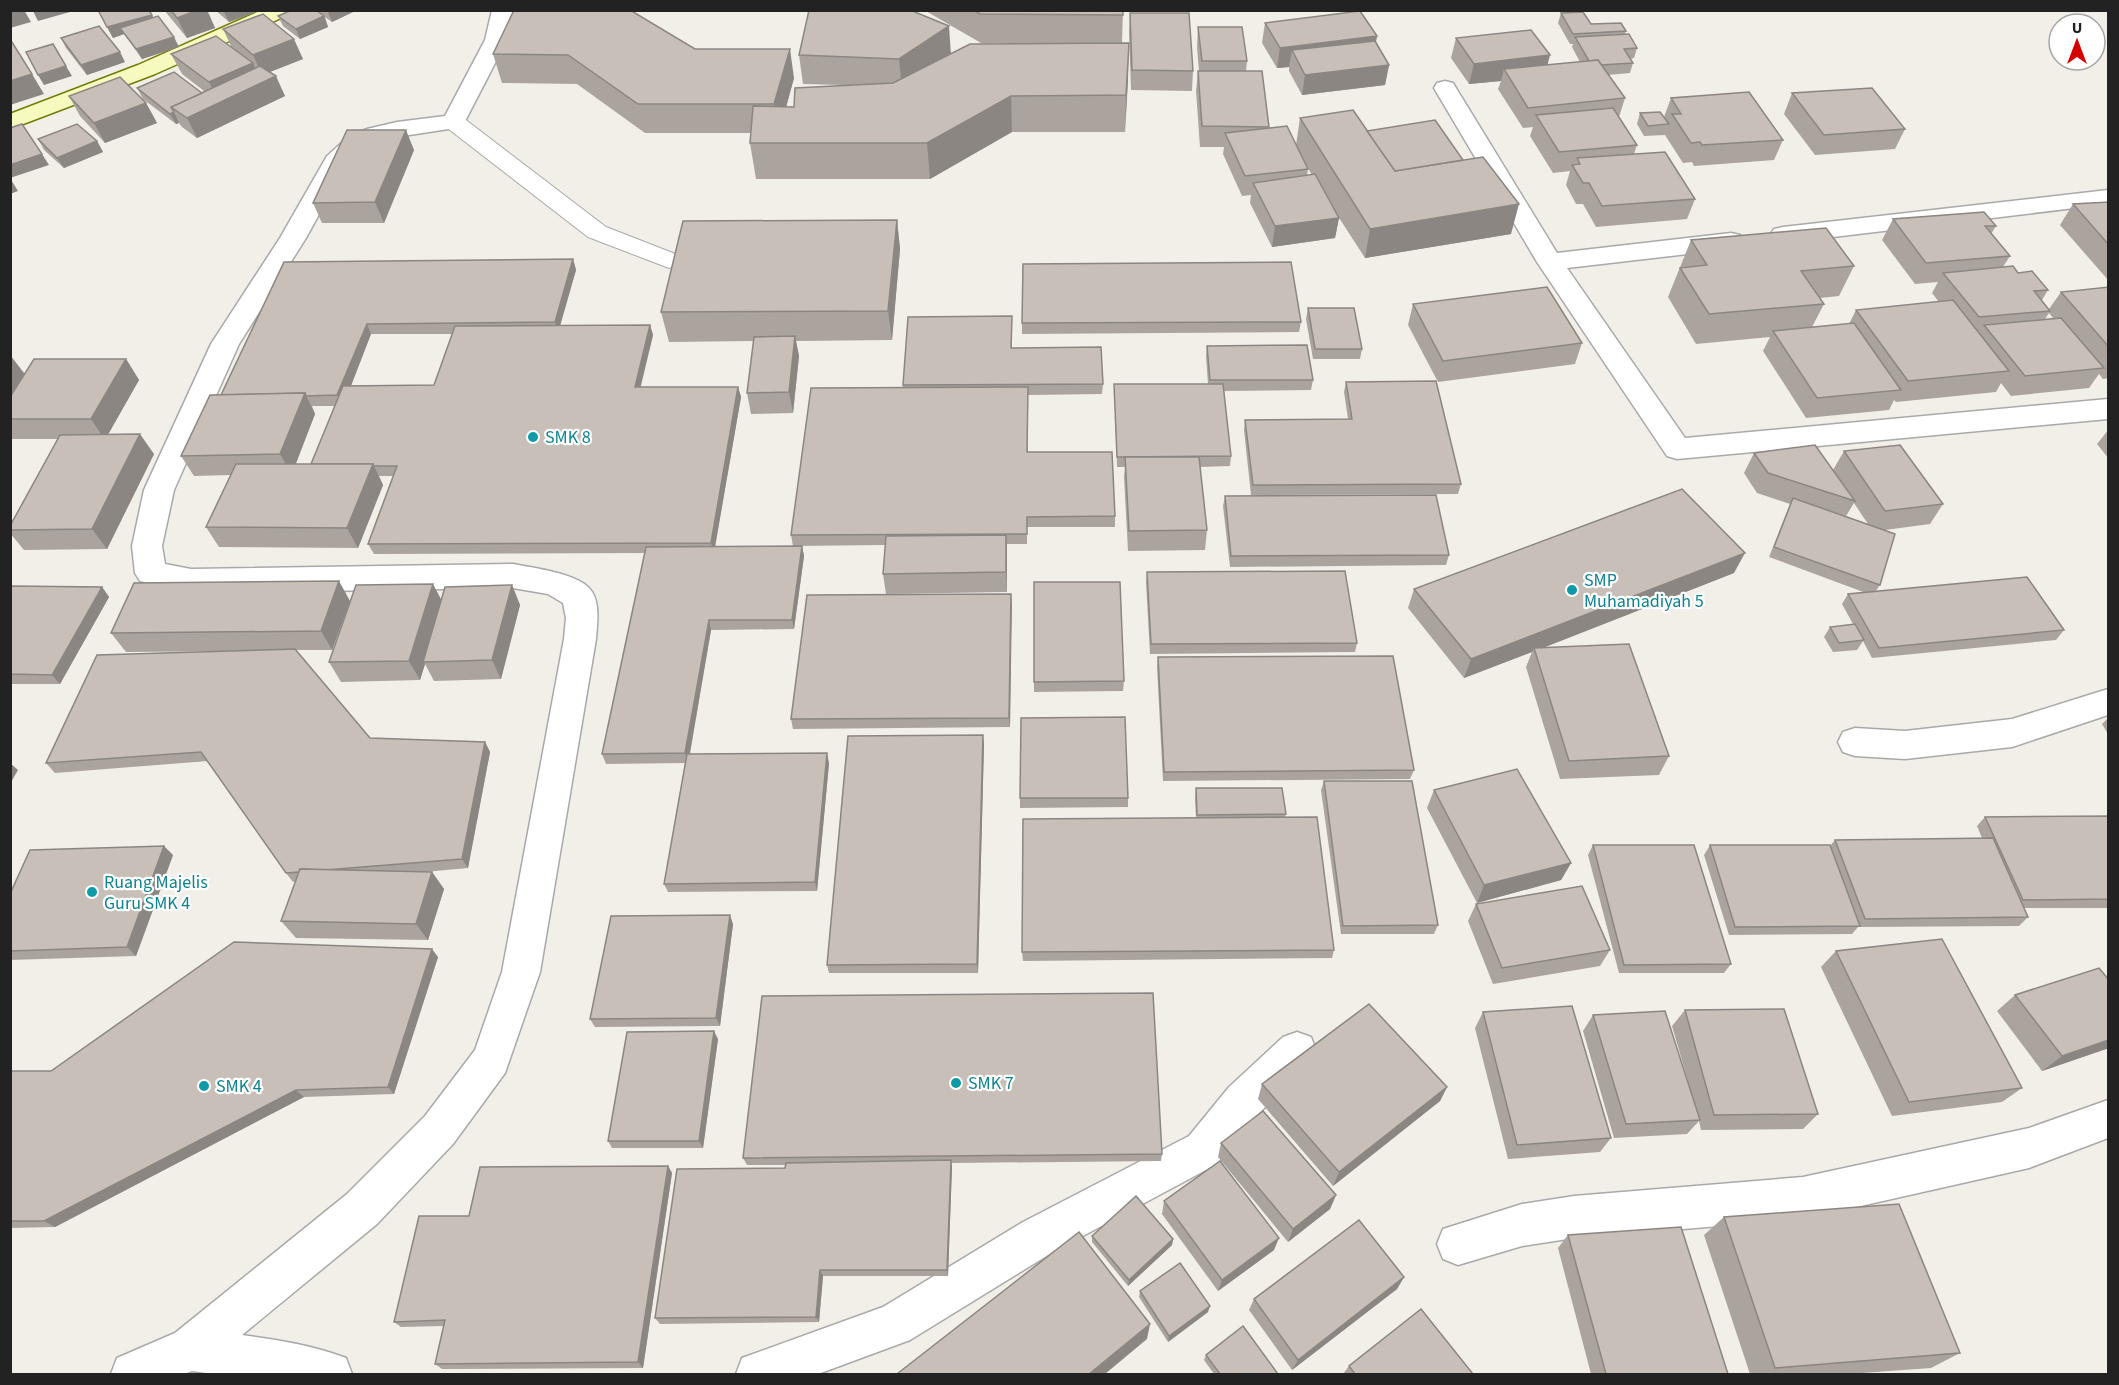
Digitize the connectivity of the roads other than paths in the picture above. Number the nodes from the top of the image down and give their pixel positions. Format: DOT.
graph roads {
  1 [pos="280,10"];
  2 [pos="503,10"];
  3 [pos="1445,88"];
  4 [pos="10,122"];
  5 [pos="454,122"];
  6 [pos="2109,197"];
  7 [pos="669,260"];
  8 [pos="1550,262"];
  9 [pos="2109,408"];
  10 [pos="2109,702"];
  11 [pos="1855,742"];
  12 [pos="1297,1050"];
  13 [pos="2104,1129"];
  14 [pos="1458,1244"];
  15 [pos="191,1349"];
  16 [pos="133,1374"];
  17 [pos="330,1374"];
  18 [pos="758,1374"];
  1 -- 4 [label="street"];
  2 -- 5 [label="street"];
  3 -- 8 [label="street"];
  5 -- 7 [label="lane"];
  5 -- 15 [label="street"];
  6 -- 8 [label="street"];
  8 -- 9 [label="street"];
  10 -- 11 [label="street"];
  12 -- 18 [label="street"];
  13 -- 14 [label="street"];
  15 -- 16 [label="street"];
  15 -- 17 [label="street"];
}
